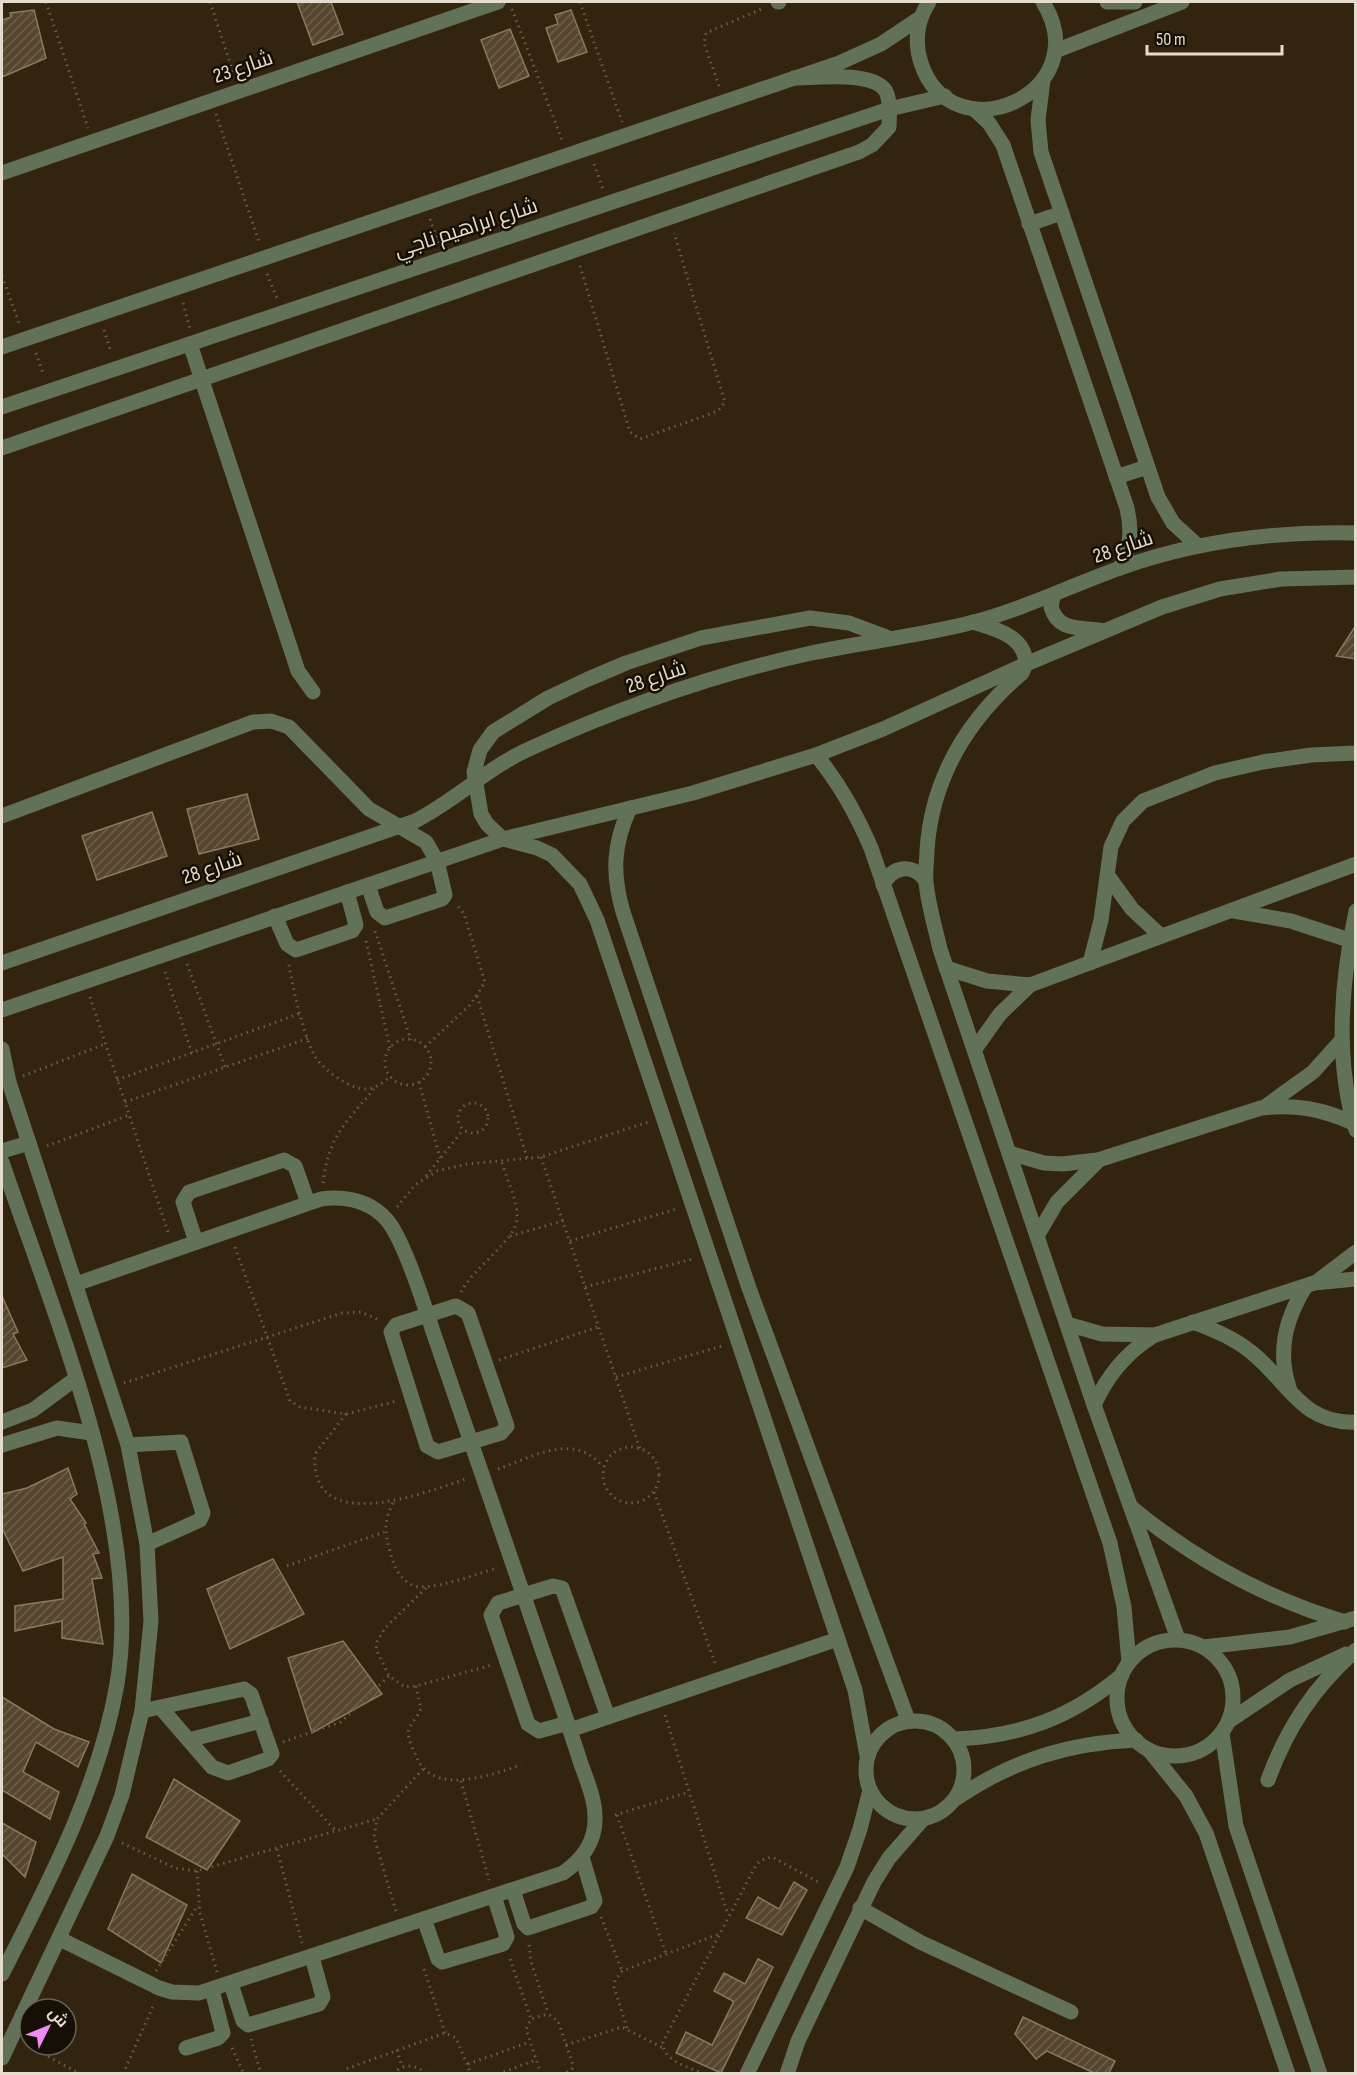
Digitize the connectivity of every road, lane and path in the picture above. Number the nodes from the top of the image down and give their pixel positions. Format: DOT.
graph roads {
  1 [pos="46,2"];
  2 [pos="210,2"];
  3 [pos="498,2"];
  4 [pos="509,2"];
  5 [pos="580,2"];
  6 [pos="778,2"];
  7 [pos="929,2"];
  8 [pos="1043,2"];
  9 [pos="1107,2"];
  10 [pos="1135,2"];
  11 [pos="1182,2"];
  12 [pos="920,18"];
  13 [pos="1055,51"];
  14 [pos="794,78"];
  15 [pos="1043,81"];
  16 [pos="240,91"];
  17 [pos="945,96"];
  18 [pos="212,100"];
  19 [pos="725,102"];
  20 [pos="889,109"];
  21 [pos="974,109"];
  22 [pos="627,135"];
  23 [pos="92,142"];
  24 [pos="589,148"];
  25 [pos="568,155"];
  26 [pos="2,173"];
  27 [pos="425,203"];
  28 [pos="609,203"];
  29 [pos="1062,213"];
  30 [pos="669,217"];
  31 [pos="1029,224"];
  32 [pos="575,249"];
  33 [pos="443,258"];
  34 [pos="262,259"];
  35 [pos="2,276"];
  36 [pos="178,287"];
  37 [pos="282,311"];
  38 [pos="98,314"];
  39 [pos="28,338"];
  40 [pos="192,343"];
  41 [pos="2,347"];
  42 [pos="116,369"];
  43 [pos="202,378"];
  44 [pos="49,392"];
  45 [pos="2,407"];
  46 [pos="2,448"];
  47 [pos="1147,467"];
  48 [pos="1116,477"];
  49 [pos="1356,533"];
  50 [pos="1198,546"];
  51 [pos="1120,568"];
  52 [pos="1356,577"];
  53 [pos="1053,597"];
  54 [pos="973,622"];
  55 [pos="1106,631"];
  56 [pos="889,638"];
  57 [pos="1026,664"];
  58 [pos="313,692"];
  59 [pos="1356,753"];
  60 [pos="816,755"];
  61 [pos="474,784"];
  62 [pos="630,808"];
  63 [pos="2,816"];
  64 [pos="397,827"];
  65 [pos="503,839"];
  66 [pos="437,861"];
  67 [pos="1356,864"];
  68 [pos="1108,876"];
  69 [pos="926,880"];
  70 [pos="368,885"];
  71 [pos="883,885"];
  72 [pos="347,892"];
  73 [pos="444,897"];
  74 [pos="1231,910"];
  75 [pos="1356,911"];
  76 [pos="623,912"];
  77 [pos="379,915"];
  78 [pos="275,916"];
  79 [pos="597,920"];
  80 [pos="356,927"];
  81 [pos="1161,936"];
  82 [pos="1349,940"];
  83 [pos="181,948"];
  84 [pos="292,949"];
  85 [pos="159,956"];
  86 [pos="2,963"];
  87 [pos="1090,963"];
  88 [pos="946,968"];
  89 [pos="84,981"];
  90 [pos="1030,985"];
  91 [pos="477,996"];
  92 [pos="2,1010"];
  93 [pos="301,1013"];
  94 [pos="309,1038"];
  95 [pos="411,1040"];
  96 [pos="1340,1042"];
  97 [pos="105,1044"];
  98 [pos="216,1044"];
  99 [pos="425,1047"];
  100 [pos="390,1048"];
  101 [pos="2,1049"];
  102 [pos="975,1049"];
  103 [pos="192,1053"];
  104 [pos="225,1067"];
  105 [pos="390,1077"];
  106 [pos="117,1080"];
  107 [pos="9,1082"];
  108 [pos="419,1082"];
  109 [pos="375,1087"];
  110 [pos="125,1102"];
  111 [pos="1262,1108"];
  112 [pos="129,1114"];
  113 [pos="664,1117"];
  114 [pos="1354,1126"];
  115 [pos="464,1130"];
  116 [pos="31,1147"];
  117 [pos="2,1151"];
  118 [pos="1009,1153"];
  119 [pos="541,1156"];
  120 [pos="440,1158"];
  121 [pos="527,1158"];
  122 [pos="501,1160"];
  123 [pos="1098,1160"];
  124 [pos="2,1162"];
  125 [pos="425,1177"];
  126 [pos="314,1201"];
  127 [pos="693,1204"];
  128 [pos="386,1220"];
  129 [pos="563,1221"];
  130 [pos="230,1231"];
  131 [pos="1037,1236"];
  132 [pos="508,1237"];
  133 [pos="196,1242"];
  134 [pos="570,1242"];
  135 [pos="174,1250"];
  136 [pos="1356,1252"];
  137 [pos="709,1255"];
  138 [pos="1356,1279"];
  139 [pos="76,1284"];
  140 [pos="1310,1284"];
  141 [pos="585,1287"];
  142 [pos="749,1288"];
  143 [pos="723,1297"];
  144 [pos="456,1306"];
  145 [pos="427,1316"];
  146 [pos="1193,1322"];
  147 [pos="1067,1324"];
  148 [pos="598,1327"];
  149 [pos="393,1328"];
  150 [pos="1155,1335"];
  151 [pos="266,1338"];
  152 [pos="738,1341"];
  153 [pos="486,1365"];
  154 [pos="616,1377"];
  155 [pos="75,1379"];
  156 [pos="110,1387"];
  157 [pos="1292,1396"];
  158 [pos="411,1397"];
  159 [pos="1094,1405"];
  160 [pos="346,1414"];
  161 [pos="2,1422"];
  162 [pos="1356,1422"];
  163 [pos="91,1433"];
  164 [pos="471,1442"];
  165 [pos="128,1444"];
  166 [pos="2,1445"];
  167 [pos="640,1449"];
  168 [pos="603,1467"];
  169 [pos="482,1474"];
  170 [pos="654,1492"];
  171 [pos="393,1503"];
  172 [pos="1131,1507"];
  173 [pos="384,1532"];
  174 [pos="147,1544"];
  175 [pos="513,1564"];
  176 [pos="287,1566"];
  177 [pos="426,1588"];
  178 [pos="524,1595"];
  179 [pos="1350,1620"];
  180 [pos="838,1639"];
  181 [pos="1178,1639"];
  182 [pos="1204,1647"];
  183 [pos="1356,1650"];
  184 [pos="507,1661"];
  185 [pos="1125,1669"];
  186 [pos="389,1676"];
  187 [pos="720,1679"];
  188 [pos="416,1686"];
  189 [pos="660,1700"];
  190 [pos="160,1707"];
  191 [pos="142,1711"];
  192 [pos="608,1717"];
  193 [pos="908,1720"];
  194 [pos="261,1721"];
  195 [pos="569,1726"];
  196 [pos="1226,1727"];
  197 [pos="954,1739"];
  198 [pos="189,1740"];
  199 [pos="1141,1744"];
  200 [pos="269,1753"];
  201 [pos="867,1756"];
  202 [pos="520,1765"];
  203 [pos="423,1769"];
  204 [pos="1268,1780"];
  205 [pos="461,1781"];
  206 [pos="870,1790"];
  207 [pos="689,1792"];
  208 [pos="955,1800"];
  209 [pos="617,1815"];
  210 [pos="595,1816"];
  211 [pos="377,1819"];
  212 [pos="923,1819"];
  213 [pos="336,1832"];
  214 [pos="107,1836"];
  215 [pos="277,1849"];
  216 [pos="582,1857"];
  217 [pos="197,1871"];
  218 [pos="513,1890"];
  219 [pos="835,1891"];
  220 [pos="494,1896"];
  221 [pos="199,1904"];
  222 [pos="591,1907"];
  223 [pos="860,1908"];
  224 [pos="729,1917"];
  225 [pos="424,1919"];
  226 [pos="401,1927"];
  227 [pos="531,1928"];
  228 [pos="719,1934"];
  229 [pos="60,1939"];
  230 [pos="503,1944"];
  231 [pos="666,1954"];
  232 [pos="309,1958"];
  233 [pos="424,1968"];
  234 [pos="622,1971"];
  235 [pos="2,1974"];
  236 [pos="154,1985"];
  237 [pos="222,1987"];
  238 [pos="1071,2012"];
  239 [pos="548,2014"];
  240 [pos="531,2019"];
  241 [pos="251,2025"];
  242 [pos="627,2028"];
  243 [pos="223,2033"];
  244 [pos="445,2033"];
  245 [pos="12,2037"];
  246 [pos="530,2042"];
  247 [pos="566,2045"];
  248 [pos="186,2048"];
  249 [pos="663,2048"];
  250 [pos="397,2050"];
  251 [pos="2,2058"];
  252 [pos="536,2060"];
  253 [pos="468,2064"];
  254 [pos="402,2067"];
  255 [pos="80,2073"];
  256 [pos="123,2073"];
  257 [pos="244,2073"];
  258 [pos="261,2073"];
  259 [pos="344,2073"];
  260 [pos="393,2073"];
  261 [pos="427,2073"];
  262 [pos="471,2073"];
  263 [pos="498,2073"];
  264 [pos="541,2073"];
  265 [pos="564,2073"];
  266 [pos="704,2073"];
  267 [pos="747,2073"];
  268 [pos="787,2073"];
  269 [pos="1288,2073"];
  270 [pos="1320,2073"];
  1 -- 23 [label="path"];
  2 -- 16 [label="path"];
  3 -- 16 [label="street, شارع 23"];
  4 -- 25 [label="path"];
  5 -- 22 [label="path"];
  6 -- 19 [label="path"];
  7 -- 12 [label="street"];
  8 -- 13 [label="street"];
  9 -- 10 [label="street"];
  11 -- 13 [label="street"];
  12 -- 14 [label="street, شارع ابراهيم ناجي"];
  12 -- 17 [label="street"];
  13 -- 15 [label="street"];
  14 -- 19 [label="street, شارع ابراهيم ناجي"];
  14 -- 20 [label="street"];
  15 -- 21 [label="street"];
  15 -- 29 [label="street"];
  16 -- 18 [label="street, شارع 23"];
  17 -- 20 [label="street, شارع ابراهيم ناجي"];
  17 -- 21 [label="street"];
  18 -- 23 [label="street, شارع 23"];
  18 -- 34 [label="path"];
  19 -- 22 [label="street, شارع ابراهيم ناجي"];
  20 -- 28 [label="street, شارع ابراهيم ناجي"];
  20 -- 30 [label="street"];
  21 -- 31 [label="street"];
  22 -- 24 [label="street, شارع ابراهيم ناجي"];
  23 -- 26 [label="street, شارع 23"];
  24 -- 25 [label="street, شارع ابراهيم ناجي"];
  24 -- 28 [label="path"];
  25 -- 27 [label="street, شارع ابراهيم ناجي"];
  27 -- 33 [label="path"];
  27 -- 34 [label="street, شارع ابراهيم ناجي"];
  28 -- 33 [label="street, شارع ابراهيم ناجي"];
  29 -- 31 [label="street"];
  29 -- 47 [label="street"];
  30 -- 32 [label="street"];
  30 -- 32 [label="path"];
  31 -- 48 [label="street"];
  32 -- 43 [label="street"];
  33 -- 37 [label="street, شارع ابراهيم ناجي"];
  34 -- 36 [label="street, شارع ابراهيم ناجي"];
  34 -- 37 [label="path"];
  35 -- 39 [label="path"];
  36 -- 38 [label="street, شارع ابراهيم ناجي"];
  36 -- 40 [label="path"];
  37 -- 40 [label="street, شارع ابراهيم ناجي"];
  38 -- 39 [label="street, شارع ابراهيم ناجي"];
  38 -- 42 [label="path"];
  39 -- 41 [label="street, شارع ابراهيم ناجي"];
  39 -- 44 [label="path"];
  40 -- 42 [label="street, شارع ابراهيم ناجي"];
  40 -- 43 [label="street"];
  42 -- 44 [label="street, شارع ابراهيم ناجي"];
  43 -- 46 [label="street"];
  43 -- 58 [label="street"];
  44 -- 45 [label="street, شارع ابراهيم ناجي"];
  47 -- 48 [label="street"];
  47 -- 50 [label="street"];
  48 -- 51 [label="street"];
  49 -- 50 [label="street, شارع 28"];
  50 -- 51 [label="street, شارع 28"];
  51 -- 53 [label="street, شارع 28"];
  52 -- 55 [label="street"];
  53 -- 54 [label="street, شارع 28"];
  53 -- 55 [label="street"];
  54 -- 56 [label="street, شارع 28"];
  54 -- 57 [label="street"];
  55 -- 57 [label="street"];
  56 -- 61 [label="street, شارع 28"];
  56 -- 61 [label="street"];
  57 -- 60 [label="street"];
  57 -- 69 [label="street"];
  59 -- 68 [label="street"];
  60 -- 62 [label="street"];
  60 -- 71 [label="street"];
  61 -- 64 [label="street, شارع 28"];
  61 -- 65 [label="street"];
  62 -- 65 [label="street"];
  62 -- 76 [label="street"];
  63 -- 64 [label="street"];
  64 -- 66 [label="street"];
  64 -- 86 [label="street, شارع 28"];
  65 -- 66 [label="street"];
  65 -- 79 [label="street"];
  66 -- 70 [label="street"];
  66 -- 73 [label="street"];
  67 -- 74 [label="street"];
  68 -- 81 [label="street"];
  68 -- 87 [label="street"];
  69 -- 71 [label="street"];
  69 -- 88 [label="street"];
  70 -- 72 [label="street"];
  70 -- 77 [label="street"];
  71 -- 185 [label="street"];
  72 -- 78 [label="street"];
  72 -- 80 [label="street"];
  73 -- 77 [label="street"];
  73 -- 91 [label="path"];
  74 -- 81 [label="street"];
  74 -- 82 [label="street"];
  75 -- 82 [label="street"];
  76 -- 79 [label="street"];
  76 -- 142 [label="street"];
  77 -- 95 [label="path"];
  78 -- 83 [label="street"];
  78 -- 84 [label="street"];
  79 -- 113 [label="street"];
  80 -- 84 [label="street"];
  80 -- 100 [label="path"];
  81 -- 87 [label="street"];
  82 -- 96 [label="street"];
  83 -- 85 [label="street"];
  83 -- 98 [label="path"];
  84 -- 93 [label="path"];
  85 -- 89 [label="street"];
  85 -- 103 [label="path"];
  87 -- 90 [label="street"];
  88 -- 90 [label="street"];
  88 -- 102 [label="street"];
  89 -- 92 [label="street"];
  89 -- 97 [label="path"];
  90 -- 102 [label="street"];
  91 -- 99 [label="path"];
  91 -- 121 [label="path"];
  93 -- 94 [label="path"];
  93 -- 98 [label="path"];
  94 -- 104 [label="path"];
  94 -- 109 [label="path"];
  95 -- 99 [label="path"];
  95 -- 100 [label="path"];
  96 -- 111 [label="street"];
  96 -- 114 [label="street"];
  97 -- 106 [label="path"];
  97 -- 107 [label="path"];
  98 -- 103 [label="path"];
  98 -- 104 [label="path"];
  99 -- 108 [label="path"];
  100 -- 105 [label="path"];
  101 -- 107 [label="street"];
  102 -- 118 [label="street"];
  103 -- 106 [label="path"];
  104 -- 110 [label="path"];
  105 -- 108 [label="path"];
  105 -- 109 [label="path"];
  106 -- 110 [label="path"];
  107 -- 116 [label="street"];
  108 -- 120 [label="path"];
  109 -- 126 [label="path"];
  110 -- 112 [label="path"];
  111 -- 114 [label="street"];
  111 -- 123 [label="street"];
  112 -- 116 [label="path"];
  112 -- 135 [label="path"];
  113 -- 119 [label="path"];
  113 -- 127 [label="street"];
  115 -- 115 [label="path"];
  115 -- 120 [label="path"];
  116 -- 117 [label="street"];
  116 -- 139 [label="street"];
  118 -- 123 [label="street"];
  118 -- 131 [label="street"];
  119 -- 121 [label="path"];
  119 -- 129 [label="path"];
  120 -- 125 [label="path"];
  121 -- 122 [label="path"];
  122 -- 125 [label="path"];
  122 -- 132 [label="path"];
  123 -- 131 [label="street"];
  124 -- 155 [label="street"];
  125 -- 128 [label="path"];
  126 -- 128 [label="street"];
  126 -- 130 [label="street"];
  126 -- 133 [label="street"];
  127 -- 134 [label="path"];
  127 -- 137 [label="street"];
  128 -- 145 [label="street"];
  129 -- 132 [label="path"];
  129 -- 134 [label="path"];
  130 -- 133 [label="street"];
  130 -- 151 [label="path"];
  131 -- 147 [label="street"];
  132 -- 144 [label="path"];
  133 -- 135 [label="street"];
  134 -- 141 [label="path"];
  135 -- 139 [label="street"];
  136 -- 140 [label="street"];
  137 -- 141 [label="path"];
  137 -- 143 [label="street"];
  138 -- 140 [label="street"];
  139 -- 156 [label="street"];
  140 -- 146 [label="street"];
  140 -- 157 [label="street"];
  141 -- 148 [label="path"];
  142 -- 143 [label="street"];
  142 -- 193 [label="street"];
  143 -- 152 [label="street"];
  144 -- 145 [label="street"];
  144 -- 153 [label="street"];
  145 -- 149 [label="street"];
  145 -- 164 [label="street"];
  146 -- 150 [label="street"];
  146 -- 157 [label="street"];
  147 -- 150 [label="street"];
  147 -- 159 [label="street"];
  148 -- 153 [label="path"];
  148 -- 154 [label="path"];
  149 -- 151 [label="path"];
  149 -- 158 [label="street"];
  150 -- 159 [label="street"];
  151 -- 156 [label="path"];
  151 -- 160 [label="path"];
  152 -- 154 [label="path"];
  152 -- 180 [label="street"];
  153 -- 164 [label="street"];
  154 -- 167 [label="path"];
  155 -- 161 [label="street"];
  155 -- 163 [label="street"];
  156 -- 165 [label="street"];
  157 -- 162 [label="street"];
  158 -- 160 [label="path"];
  158 -- 164 [label="street"];
  159 -- 172 [label="street"];
  160 -- 171 [label="path"];
  163 -- 166 [label="street"];
  163 -- 235 [label="street"];
  164 -- 169 [label="street"];
  165 -- 174 [label="street"];
  165 -- 174 [label="street"];
  167 -- 168 [label="path"];
  167 -- 170 [label="path"];
  168 -- 169 [label="path"];
  168 -- 170 [label="path"];
  169 -- 171 [label="path"];
  169 -- 175 [label="street"];
  170 -- 187 [label="path"];
  171 -- 173 [label="path"];
  172 -- 179 [label="street"];
  172 -- 181 [label="street"];
  173 -- 176 [label="path"];
  173 -- 177 [label="path"];
  174 -- 191 [label="street"];
  175 -- 177 [label="path"];
  175 -- 178 [label="street"];
  177 -- 186 [label="path"];
  178 -- 184 [label="street"];
  178 -- 192 [label="street"];
  178 -- 195 [label="street"];
  179 -- 182 [label="street"];
  180 -- 187 [label="street"];
  180 -- 201 [label="street"];
  181 -- 182 [label="street"];
  181 -- 185 [label="street"];
  182 -- 196 [label="street"];
  183 -- 196 [label="street"];
  183 -- 204 [label="street"];
  184 -- 188 [label="path"];
  184 -- 195 [label="street"];
  185 -- 197 [label="street"];
  185 -- 199 [label="street"];
  186 -- 188 [label="path"];
  186 -- 200 [label="path"];
  187 -- 189 [label="street"];
  188 -- 203 [label="path"];
  189 -- 192 [label="street"];
  189 -- 207 [label="path"];
  190 -- 191 [label="street"];
  190 -- 194 [label="street"];
  190 -- 198 [label="street"];
  191 -- 214 [label="street"];
  192 -- 195 [label="street"];
  193 -- 197 [label="street"];
  193 -- 201 [label="street"];
  194 -- 198 [label="street"];
  194 -- 200 [label="street"];
  195 -- 210 [label="street"];
  196 -- 199 [label="street"];
  196 -- 270 [label="street"];
  197 -- 208 [label="street"];
  198 -- 200 [label="street"];
  199 -- 208 [label="street"];
  199 -- 269 [label="street"];
  200 -- 213 [label="path"];
  201 -- 206 [label="street"];
  202 -- 205 [label="path"];
  203 -- 205 [label="path"];
  203 -- 211 [label="path"];
  205 -- 220 [label="path"];
  206 -- 212 [label="street"];
  206 -- 219 [label="street"];
  207 -- 209 [label="path"];
  207 -- 224 [label="path"];
  208 -- 212 [label="street"];
  209 -- 210 [label="path"];
  209 -- 231 [label="path"];
  210 -- 216 [label="street"];
  211 -- 213 [label="path"];
  211 -- 226 [label="path"];
  212 -- 223 [label="street"];
  213 -- 215 [label="path"];
  214 -- 217 [label="path"];
  214 -- 229 [label="street"];
  215 -- 217 [label="path"];
  215 -- 232 [label="path"];
  216 -- 218 [label="street"];
  216 -- 222 [label="street"];
  217 -- 221 [label="path"];
  218 -- 220 [label="street"];
  218 -- 227 [label="street"];
  219 -- 224 [label="path"];
  219 -- 267 [label="street"];
  220 -- 225 [label="street"];
  220 -- 230 [label="street"];
  221 -- 236 [label="path"];
  221 -- 237 [label="path"];
  222 -- 227 [label="street"];
  222 -- 234 [label="path"];
  223 -- 238 [label="street"];
  223 -- 268 [label="street"];
  224 -- 228 [label="path"];
  225 -- 226 [label="street"];
  225 -- 230 [label="street"];
  226 -- 232 [label="street"];
  227 -- 239 [label="path"];
  228 -- 231 [label="path"];
  228 -- 249 [label="path"];
  229 -- 236 [label="street"];
  229 -- 245 [label="street"];
  230 -- 240 [label="path"];
  231 -- 234 [label="path"];
  232 -- 237 [label="street"];
  232 -- 241 [label="street"];
  233 -- 244 [label="path"];
  234 -- 242 [label="path"];
  236 -- 237 [label="street"];
  236 -- 256 [label="path"];
  237 -- 241 [label="street"];
  237 -- 243 [label="street"];
  239 -- 240 [label="path"];
  239 -- 247 [label="path"];
  240 -- 246 [label="path"];
  241 -- 258 [label="path"];
  242 -- 247 [label="path"];
  242 -- 249 [label="path"];
  243 -- 248 [label="street"];
  243 -- 257 [label="path"];
  244 -- 250 [label="path"];
  244 -- 253 [label="path"];
  245 -- 251 [label="street"];
  245 -- 255 [label="path"];
  246 -- 252 [label="path"];
  246 -- 253 [label="path"];
  247 -- 265 [label="path"];
  249 -- 266 [label="path"];
  250 -- 254 [label="path"];
  250 -- 259 [label="path"];
  252 -- 263 [label="path"];
  252 -- 264 [label="path"];
  253 -- 262 [label="path"];
  254 -- 260 [label="path"];
  254 -- 261 [label="path"];
}
